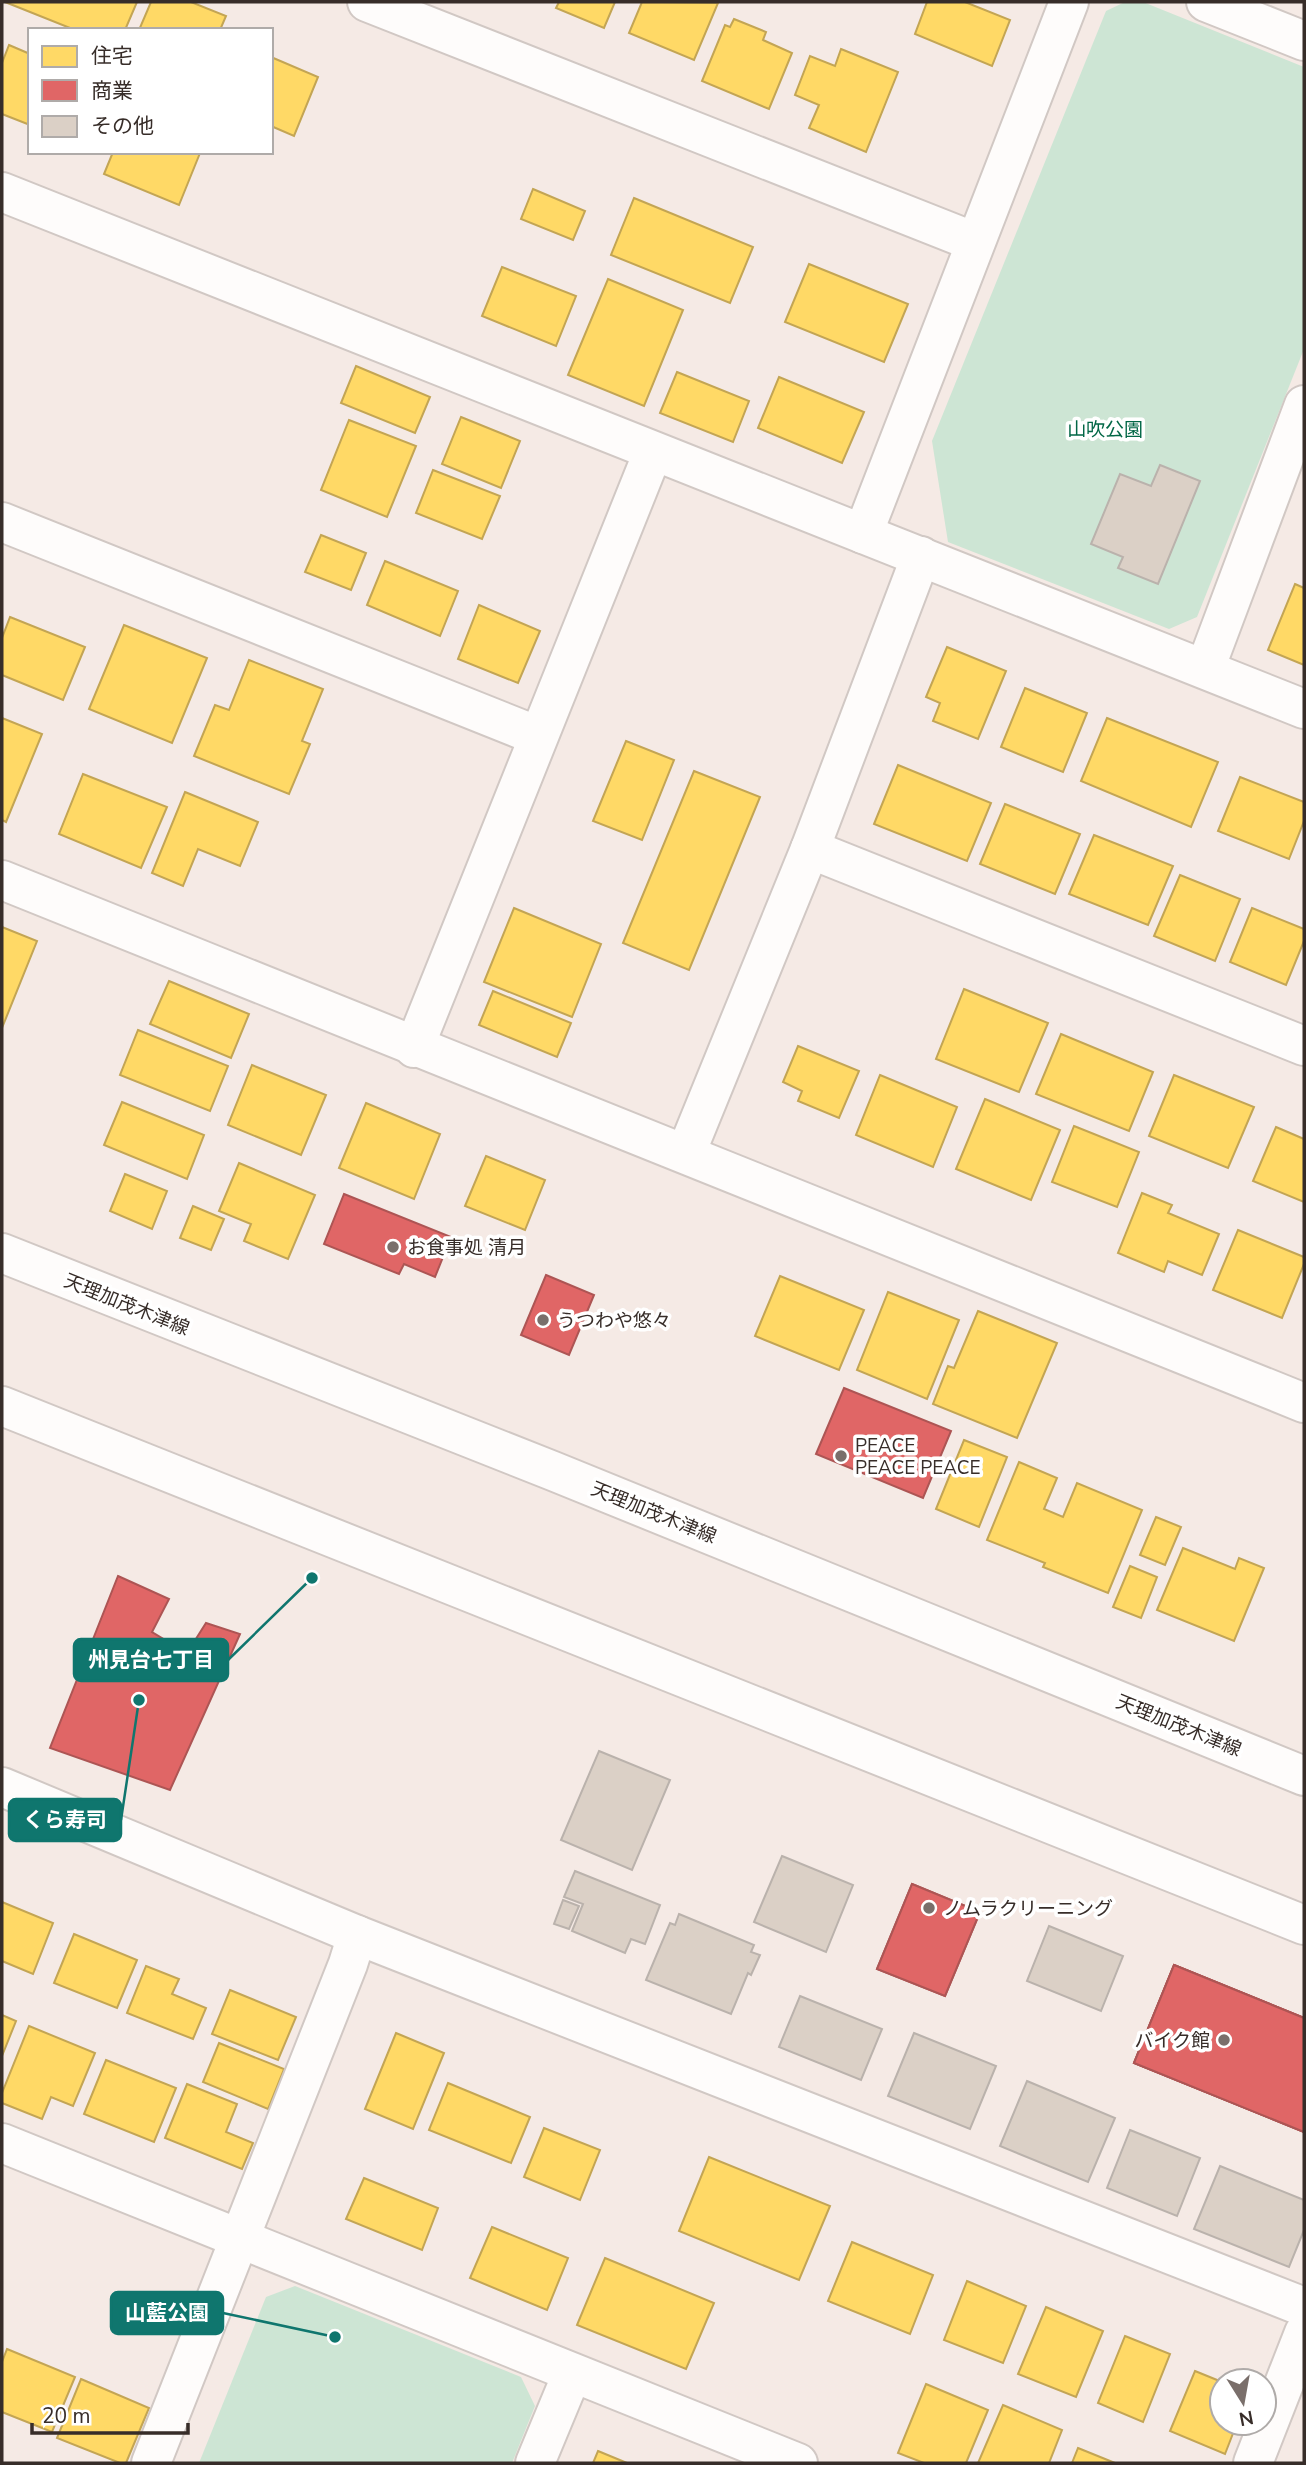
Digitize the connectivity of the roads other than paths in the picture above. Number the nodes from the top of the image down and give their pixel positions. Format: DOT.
graph roads {
  1 [pos="367,2"];
  2 [pos="1069,2"];
  3 [pos="1206,2"];
  4 [pos="1304,41"];
  5 [pos="2,192"];
  6 [pos="975,242"];
  7 [pos="1304,405"];
  8 [pos="653,452"];
  9 [pos="2,522"];
  10 [pos="863,534"];
  11 [pos="921,556"];
  12 [pos="1205,669"];
  13 [pos="1304,709"];
  14 [pos="538,736"];
  15 [pos="810,849"];
  16 [pos="2,880"];
  17 [pos="1304,1046"];
  18 [pos="414,1048"];
  19 [pos="686,1153"];
  20 [pos="2,1253"];
  21 [pos="1304,1403"];
  22 [pos="2,1406"];
  23 [pos="1304,1776"];
  24 [pos="2,1787"];
  25 [pos="1304,1925"];
  26 [pos="357,1935"];
  27 [pos="2,2143"];
  28 [pos="240,2239"];
  29 [pos="1304,2307"];
  30 [pos="1304,2333"];
  31 [pos="572,2374"];
  32 [pos="151,2463"];
  33 [pos="535,2463"];
  34 [pos="798,2463"];
  35 [pos="1253,2463"];
  1 -- 6 [label="street"];
  2 -- 6 [label="street"];
  3 -- 4 [label="street"];
  5 -- 8 [label="street"];
  6 -- 10 [label="street"];
  7 -- 12 [label="street"];
  8 -- 10 [label="street"];
  8 -- 14 [label="street"];
  9 -- 14 [label="street"];
  10 -- 11 [label="street"];
  11 -- 12 [label="street"];
  11 -- 15 [label="street"];
  12 -- 13 [label="street"];
  14 -- 18 [label="street"];
  15 -- 17 [label="street"];
  15 -- 19 [label="street"];
  16 -- 18 [label="street"];
  18 -- 19 [label="street"];
  19 -- 21 [label="street"];
  20 -- 23 [label="street, 天理加茂木津線"];
  22 -- 25 [label="street"];
  24 -- 26 [label="street"];
  26 -- 28 [label="street"];
  26 -- 29 [label="street"];
  27 -- 28 [label="street"];
  28 -- 31 [label="street"];
  28 -- 32 [label="street"];
  30 -- 35 [label="street"];
  31 -- 33 [label="street"];
  31 -- 34 [label="street"];
}
